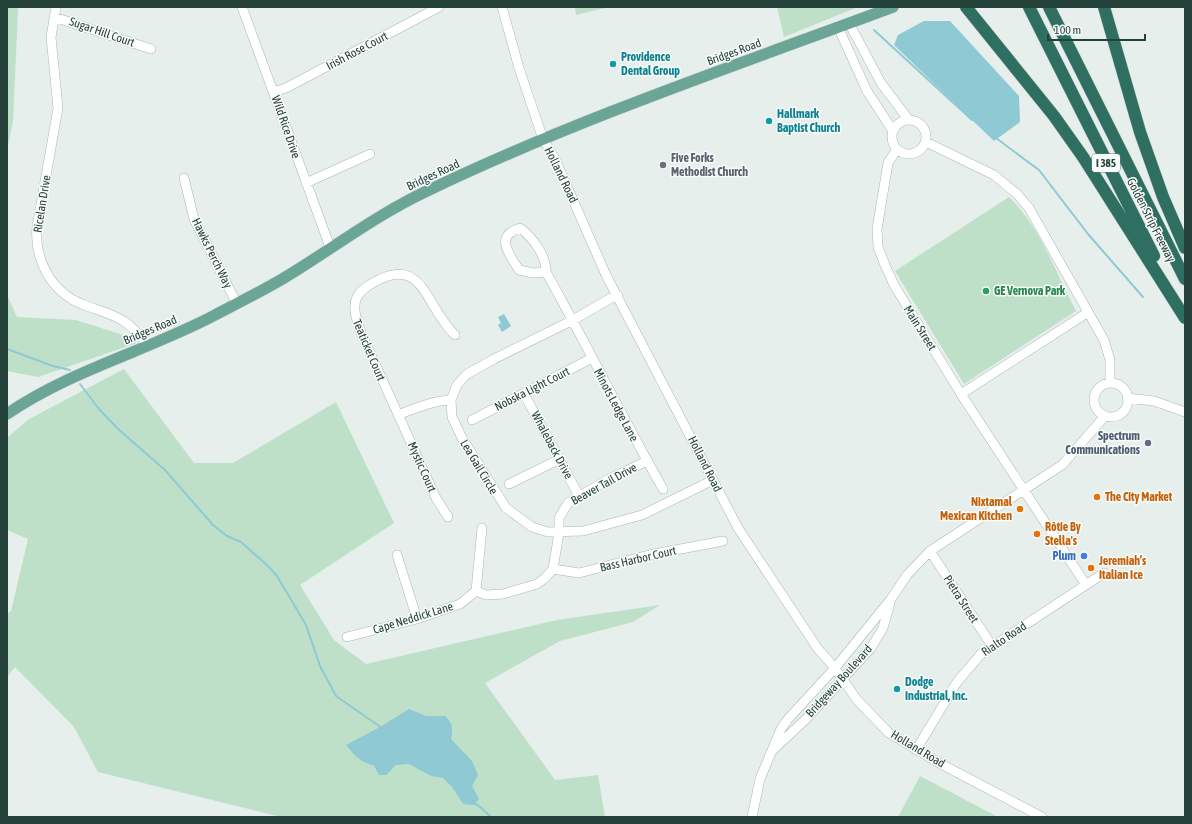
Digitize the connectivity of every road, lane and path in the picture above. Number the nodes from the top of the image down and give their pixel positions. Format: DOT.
graph roads {
  1 [pos="56,7"];
  2 [pos="242,7"];
  3 [pos="439,7"];
  4 [pos="502,7"];
  5 [pos="893,7"];
  6 [pos="966,7"];
  7 [pos="1029,7"];
  8 [pos="1049,7"];
  9 [pos="1104,7"];
  10 [pos="54,17"];
  11 [pos="849,23"];
  12 [pos="838,27"];
  13 [pos="151,49"];
  14 [pos="273,92"];
  15 [pos="908,119"];
  16 [pos="893,131"];
  17 [pos="543,139"];
  18 [pos="926,142"];
  19 [pos="896,149"];
  20 [pos="370,154"];
  21 [pos="184,178"];
  22 [pos="306,182"];
  23 [pos="330,248"];
  24 [pos="1185,248"];
  25 [pos="546,272"];
  26 [pos="1185,279"];
  27 [pos="618,296"];
  28 [pos="237,304"];
  29 [pos="1087,313"];
  30 [pos="1185,317"];
  31 [pos="573,320"];
  32 [pos="455,335"];
  33 [pos="148,346"];
  34 [pos="592,358"];
  35 [pos="1110,383"];
  36 [pos="524,394"];
  37 [pos="961,394"];
  38 [pos="1128,398"];
  39 [pos="451,400"];
  40 [pos="1185,412"];
  41 [pos="7,414"];
  42 [pos="398,415"];
  43 [pos="1105,416"];
  44 [pos="472,420"];
  45 [pos="560,459"];
  46 [pos="647,461"];
  47 [pos="713,480"];
  48 [pos="510,484"];
  49 [pos="663,488"];
  50 [pos="1024,490"];
  51 [pos="580,496"];
  52 [pos="448,517"];
  53 [pos="482,528"];
  54 [pos="559,533"];
  55 [pos="723,541"];
  56 [pos="930,551"];
  57 [pos="397,555"];
  58 [pos="553,569"];
  59 [pos="1104,574"];
  60 [pos="1086,585"];
  61 [pos="476,591"];
  62 [pos="891,599"];
  63 [pos="417,619"];
  64 [pos="347,637"];
  65 [pos="992,646"];
  66 [pos="836,668"];
  67 [pos="842,679"];
  68 [pos="916,750"];
  69 [pos="770,752"];
  70 [pos="752,817"];
  71 [pos="1042,817"];
  1 -- 10 [label="street, Ricelan Drive"];
  2 -- 14 [label="street, Wild Rice Drive"];
  3 -- 14 [label="street, Irish Rose Court"];
  4 -- 17 [label="street, Holland Road"];
  5 -- 11 [label="main road, Bridges Road"];
  6 -- 30 [label="highway"];
  7 -- 30 [label="highway, Golden Strip Freeway / I 385"];
  8 -- 26 [label="highway, Golden Strip Freeway / I 385"];
  9 -- 24 [label="highway"];
  10 -- 13 [label="street, Sugar Hill Court"];
  10 -- 33 [label="street, Ricelan Drive"];
  11 -- 12 [label="main road, Bridges Road"];
  11 -- 15 [label="street"];
  12 -- 16 [label="street"];
  12 -- 17 [label="main road, Bridges Road"];
  14 -- 22 [label="street, Wild Rice Drive"];
  15 -- 16 [label="street"];
  15 -- 18 [label="street"];
  16 -- 19 [label="street"];
  17 -- 23 [label="main road, Bridges Road"];
  17 -- 27 [label="street, Holland Road"];
  18 -- 19 [label="street"];
  18 -- 29 [label="street"];
  19 -- 37 [label="street, Main Street"];
  20 -- 22 [label="street"];
  21 -- 28 [label="street, Hawks Perch Way"];
  22 -- 23 [label="street, Wild Rice Drive"];
  23 -- 28 [label="main road, Bridges Road"];
  25 -- 25 [label="street, Minots Ledge Lane"];
  25 -- 31 [label="street, Minots Ledge Lane"];
  27 -- 31 [label="street"];
  27 -- 47 [label="street, Holland Road"];
  28 -- 33 [label="main road, Bridges Road"];
  29 -- 35 [label="street"];
  29 -- 37 [label="street"];
  31 -- 34 [label="street, Minots Ledge Lane"];
  31 -- 39 [label="street"];
  32 -- 42 [label="street, Teaticket Court"];
  33 -- 41 [label="main road, Bridges Road"];
  34 -- 36 [label="street, Nobska Light Court"];
  34 -- 46 [label="street, Minots Ledge Lane"];
  35 -- 38 [label="street"];
  35 -- 43 [label="street"];
  36 -- 44 [label="street, Nobska Light Court"];
  36 -- 45 [label="street, Whaleback Drive"];
  37 -- 50 [label="street, Main Street"];
  38 -- 40 [label="street"];
  38 -- 43 [label="street"];
  39 -- 42 [label="street"];
  39 -- 54 [label="street, Lea Gail Circle"];
  42 -- 52 [label="street, Mystic Court"];
  43 -- 50 [label="street, Bridgeway Boulevard"];
  45 -- 48 [label="street"];
  45 -- 51 [label="street, Whaleback Drive"];
  46 -- 49 [label="street, Minots Ledge Lane"];
  46 -- 51 [label="street, Beaver Tail Drive"];
  47 -- 54 [label="street, Lea Gail Circle"];
  47 -- 66 [label="street, Holland Road"];
  50 -- 56 [label="street, Bridgeway Boulevard"];
  50 -- 60 [label="street, Main Street"];
  51 -- 54 [label="street, Beaver Tail Drive"];
  53 -- 61 [label="street"];
  54 -- 58 [label="street, Beaver Tail Drive"];
  55 -- 58 [label="street, Bass Harbor Court"];
  56 -- 62 [label="street, Bridgeway Boulevard"];
  56 -- 65 [label="street, Pietra Street"];
  57 -- 63 [label="street"];
  58 -- 61 [label="street"];
  59 -- 60 [label="street, Rialto Road"];
  60 -- 65 [label="street, Rialto Road"];
  61 -- 63 [label="street, Cape Neddick Lane"];
  62 -- 66 [label="street, Bridgeway Boulevard"];
  62 -- 67 [label="street, Bridgeway Boulevard"];
  63 -- 64 [label="street, Cape Neddick Lane"];
  65 -- 68 [label="street, Rialto Road"];
  66 -- 67 [label="street, Holland Road"];
  66 -- 69 [label="street, Bridgeway Boulevard"];
  67 -- 68 [label="street, Holland Road"];
  67 -- 69 [label="street, Bridgeway Boulevard"];
  68 -- 71 [label="street, Holland Road"];
  69 -- 70 [label="street, Bridgeway Boulevard"];
}
